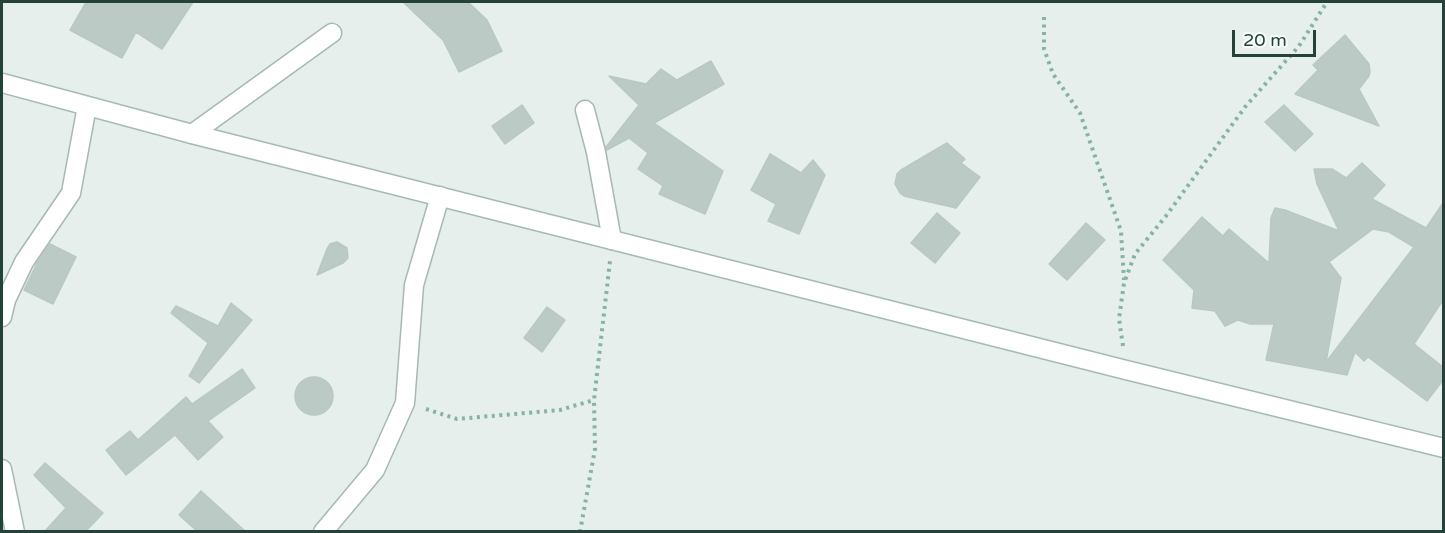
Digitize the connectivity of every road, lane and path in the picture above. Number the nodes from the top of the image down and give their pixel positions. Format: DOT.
graph roads {
  1 [pos="1327,2"];
  2 [pos="1044,17"];
  3 [pos="332,33"];
  4 [pos="2,83"];
  5 [pos="87,106"];
  6 [pos="585,110"];
  7 [pos="192,134"];
  8 [pos="440,196"];
  9 [pos="612,240"];
  10 [pos="1124,283"];
  11 [pos="2,317"];
  12 [pos="1126,370"];
  13 [pos="594,400"];
  14 [pos="405,403"];
  15 [pos="1443,448"];
  16 [pos="2,469"];
  17 [pos="15,531"];
  18 [pos="323,531"];
  19 [pos="580,531"];
  1 -- 10 [label="path"];
  2 -- 10 [label="path"];
  3 -- 7 [label="main road"];
  4 -- 5 [label="main road"];
  5 -- 7 [label="main road"];
  5 -- 11 [label="main road"];
  6 -- 9 [label="main road"];
  7 -- 8 [label="main road"];
  8 -- 9 [label="main road"];
  8 -- 14 [label="main road"];
  9 -- 12 [label="main road"];
  9 -- 13 [label="path"];
  10 -- 12 [label="path"];
  12 -- 15 [label="main road"];
  13 -- 14 [label="path"];
  13 -- 19 [label="path"];
  14 -- 18 [label="main road"];
  16 -- 17 [label="main road"];
}
